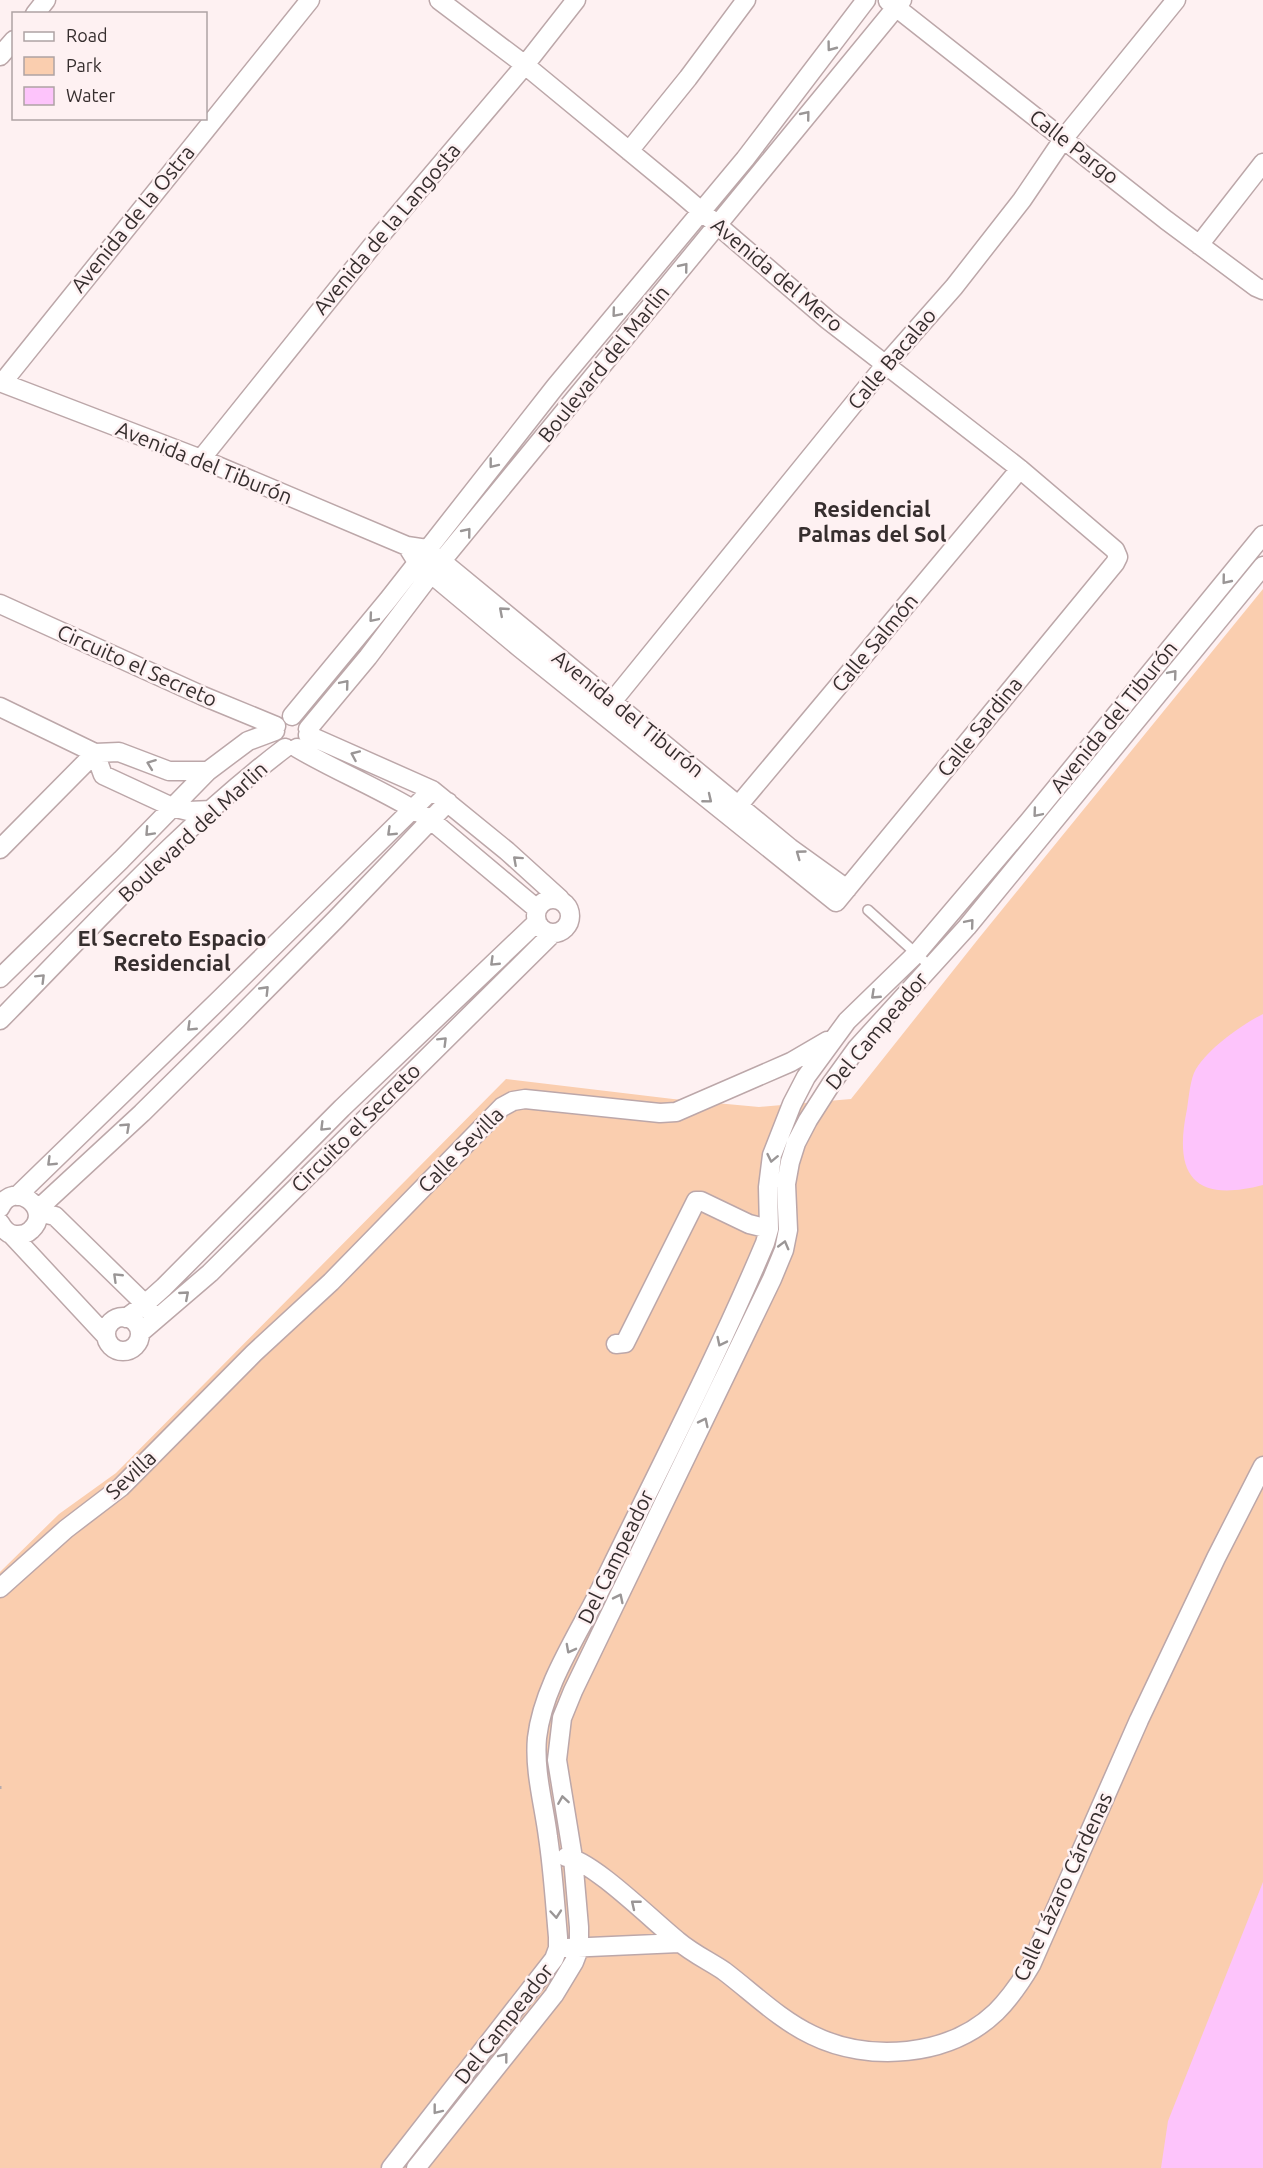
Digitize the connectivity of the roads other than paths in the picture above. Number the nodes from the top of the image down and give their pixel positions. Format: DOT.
graph roads {
  1 [pos="46,0"];
  2 [pos="310,0"];
  3 [pos="438,0"];
  4 [pos="576,0"];
  5 [pos="746,0"];
  6 [pos="866,0"];
  7 [pos="1176,0"];
  8 [pos="895,3"];
  9 [pos="37,12"];
  10 [pos="12,42"];
  11 [pos="0,57"];
  12 [pos="525,65"];
  13 [pos="1064,138"];
  14 [pos="629,151"];
  15 [pos="1263,163"];
  16 [pos="702,212"];
  17 [pos="718,226"];
  18 [pos="1199,245"];
  19 [pos="1263,290"];
  20 [pos="886,364"];
  21 [pos="1,382"];
  22 [pos="201,459"];
  23 [pos="1020,469"];
  24 [pos="1263,535"];
  25 [pos="1115,550"];
  26 [pos="422,555"];
  27 [pos="1263,566"];
  28 [pos="437,567"];
  29 [pos="0,604"];
  30 [pos="350,646"];
  31 [pos="368,657"];
  32 [pos="0,707"];
  33 [pos="608,707"];
  34 [pos="292,716"];
  35 [pos="1119,725"];
  36 [pos="275,728"];
  37 [pos="300,740"];
  38 [pos="95,753"];
  39 [pos="208,771"];
  40 [pos="432,790"];
  41 [pos="448,802"];
  42 [pos="172,807"];
  43 [pos="414,809"];
  44 [pos="212,810"];
  45 [pos="734,810"];
  46 [pos="432,821"];
  47 [pos="0,849"];
  48 [pos="842,895"];
  49 [pos="560,900"];
  50 [pos="868,910"];
  51 [pos="537,915"];
  52 [pos="553,933"];
  53 [pos="916,954"];
  54 [pos="931,967"];
  55 [pos="0,978"];
  56 [pos="219,1000"];
  57 [pos="237,1019"];
  58 [pos="0,1020"];
  59 [pos="837,1034"];
  60 [pos="857,1048"];
  61 [pos="791,1062"];
  62 [pos="806,1077"];
  63 [pos="831,1084"];
  64 [pos="342,1108"];
  65 [pos="358,1125"];
  66 [pos="17,1196"];
  67 [pos="0,1209"];
  68 [pos="37,1211"];
  69 [pos="5,1229"];
  70 [pos="769,1229"];
  71 [pos="145,1304"];
  72 [pos="126,1318"];
  73 [pos="156,1321"];
  74 [pos="140,1333"];
  75 [pos="106,1336"];
  76 [pos="616,1344"];
  77 [pos="254,1353"];
  78 [pos="701,1384"];
  79 [pos="718,1393"];
  80 [pos="1263,1466"];
  81 [pos="0,1588"];
  82 [pos="582,1626"];
  83 [pos="601,1635"];
  84 [pos="551,1856"];
  85 [pos="573,1858"];
  86 [pos="679,1943"];
  87 [pos="558,1948"];
  88 [pos="579,1949"];
  89 [pos="399,2165"];
  90 [pos="416,2168"];
  1 -- 9 [label="street"];
  2 -- 21 [label="street, Avenida de la Ostra"];
  3 -- 12 [label="street, Avenida del Mero"];
  4 -- 12 [label="street, Avenida de la Langosta"];
  5 -- 14 [label="street"];
  6 -- 16 [label="street, Boulevard del Marlin, one-way"];
  7 -- 13 [label="street, Calle Bacalao"];
  8 -- 13 [label="street, Calle Pargo"];
  17 -- 8 [label="street, Boulevard del Marlin, one-way"];
  10 -- 11 [label="street"];
  12 -- 14 [label="street, Avenida del Mero"];
  12 -- 22 [label="street, Avenida de la Langosta"];
  13 -- 18 [label="street, Calle Pargo"];
  13 -- 20 [label="street, Calle Bacalao"];
  14 -- 16 [label="street, Avenida del Mero"];
  15 -- 18 [label="street"];
  16 -- 17 [label="street, Avenida del Mero"];
  16 -- 26 [label="street, Boulevard del Marlin, one-way"];
  17 -- 20 [label="street, Avenida del Mero"];
  28 -- 17 [label="street, Boulevard del Marlin, one-way"];
  18 -- 19 [label="street, Calle Pargo"];
  20 -- 23 [label="street, Avenida del Mero"];
  20 -- 33 [label="street, Calle Bacalao"];
  21 -- 22 [label="street, Avenida del Tiburón"];
  22 -- 26 [label="street, Avenida del Tiburón"];
  23 -- 25 [label="street, Avenida del Mero"];
  23 -- 45 [label="street, Calle Salmón"];
  24 -- 35 [label="street, Avenida del Tiburón, one-way"];
  25 -- 48 [label="street, Calle Sardina"];
  26 -- 28 [label="street, Avenida del Tiburón"];
  26 -- 30 [label="street, Boulevard del Marlin, one-way"];
  35 -- 27 [label="street, Avenida del Tiburón, one-way"];
  28 -- 31 [label="street, Boulevard del Marlin"];
  28 -- 33 [label="street, Avenida del Tiburón"];
  29 -- 36 [label="street, Circuito el Secreto"];
  30 -- 31 [label="street"];
  30 -- 34 [label="street, Boulevard del Marlin"];
  37 -- 31 [label="street, Boulevard del Marlin, one-way"];
  32 -- 38 [label="street"];
  33 -- 45 [label="street, Avenida del Tiburón"];
  34 -- 36 [label="street"];
  34 -- 37 [label="street"];
  35 -- 53 [label="street, Avenida del Tiburón, one-way"];
  54 -- 35 [label="street, Avenida del Tiburón, one-way"];
  36 -- 37 [label="street"];
  36 -- 39 [label="street, Boulevard del Marlin"];
  40 -- 37 [label="street, one-way"];
  37 -- 43 [label="street"];
  37 -- 44 [label="street, Boulevard del Marlin"];
  39 -- 38 [label="street, one-way"];
  38 -- 42 [label="street"];
  38 -- 47 [label="street"];
  39 -- 42 [label="street, Boulevard del Marlin"];
  40 -- 41 [label="street"];
  40 -- 43 [label="street"];
  41 -- 46 [label="street"];
  49 -- 41 [label="street, one-way"];
  42 -- 44 [label="street"];
  42 -- 55 [label="street, Boulevard del Marlin, one-way"];
  43 -- 46 [label="street"];
  43 -- 56 [label="street, one-way"];
  58 -- 44 [label="street, Boulevard del Marlin, one-way"];
  45 -- 48 [label="street, Avenida del Tiburón"];
  46 -- 51 [label="street"];
  57 -- 46 [label="street, one-way"];
  49 -- 51 [label="street"];
  49 -- 52 [label="street"];
  50 -- 53 [label="lane"];
  51 -- 52 [label="street"];
  51 -- 64 [label="street, Circuito el Secreto, one-way"];
  65 -- 52 [label="street, Circuito el Secreto, one-way"];
  53 -- 54 [label="lane"];
  53 -- 59 [label="street, Del Campeador, one-way"];
  54 -- 60 [label="street, Del Campeador"];
  56 -- 57 [label="street"];
  56 -- 66 [label="street, one-way"];
  68 -- 57 [label="street, one-way"];
  59 -- 60 [label="street"];
  59 -- 61 [label="street, Calle Sevilla"];
  59 -- 62 [label="street, Del Campeador"];
  60 -- 63 [label="street, Del Campeador"];
  61 -- 62 [label="street"];
  61 -- 77 [label="street, Calle Sevilla"];
  62 -- 63 [label="street"];
  62 -- 70 [label="street, Del Campeador, one-way"];
  79 -- 63 [label="street, Del Campeador, one-way"];
  64 -- 65 [label="street"];
  64 -- 71 [label="street, Circuito el Secreto, one-way"];
  73 -- 65 [label="street, Circuito el Secreto, one-way"];
  66 -- 67 [label="street"];
  66 -- 68 [label="street"];
  68 -- 69 [label="street"];
  71 -- 68 [label="street, one-way"];
  69 -- 75 [label="street"];
  70 -- 76 [label="street"];
  70 -- 78 [label="street, Del Campeador, one-way"];
  71 -- 72 [label="street, Circuito el Secreto"];
  71 -- 73 [label="street"];
  72 -- 74 [label="street"];
  72 -- 75 [label="street"];
  73 -- 74 [label="street, Circuito el Secreto"];
  74 -- 75 [label="street"];
  77 -- 81 [label="street, Sevilla"];
  78 -- 79 [label="street"];
  78 -- 82 [label="street, Del Campeador"];
  83 -- 79 [label="street, Del Campeador, one-way"];
  80 -- 86 [label="street, Calle Lázaro Cárdenas"];
  82 -- 83 [label="street"];
  82 -- 84 [label="street, Del Campeador, one-way"];
  85 -- 83 [label="street, Del Campeador, one-way"];
  84 -- 85 [label="street, Calle Lázaro Cárdenas"];
  84 -- 87 [label="street, Del Campeador, one-way"];
  86 -- 85 [label="street, Calle Lázaro Cárdenas, one-way"];
  85 -- 88 [label="street, Del Campeador"];
  86 -- 88 [label="street"];
  87 -- 88 [label="street"];
  87 -- 89 [label="street, Del Campeador, one-way"];
  90 -- 88 [label="street, Del Campeador, one-way"];
}
